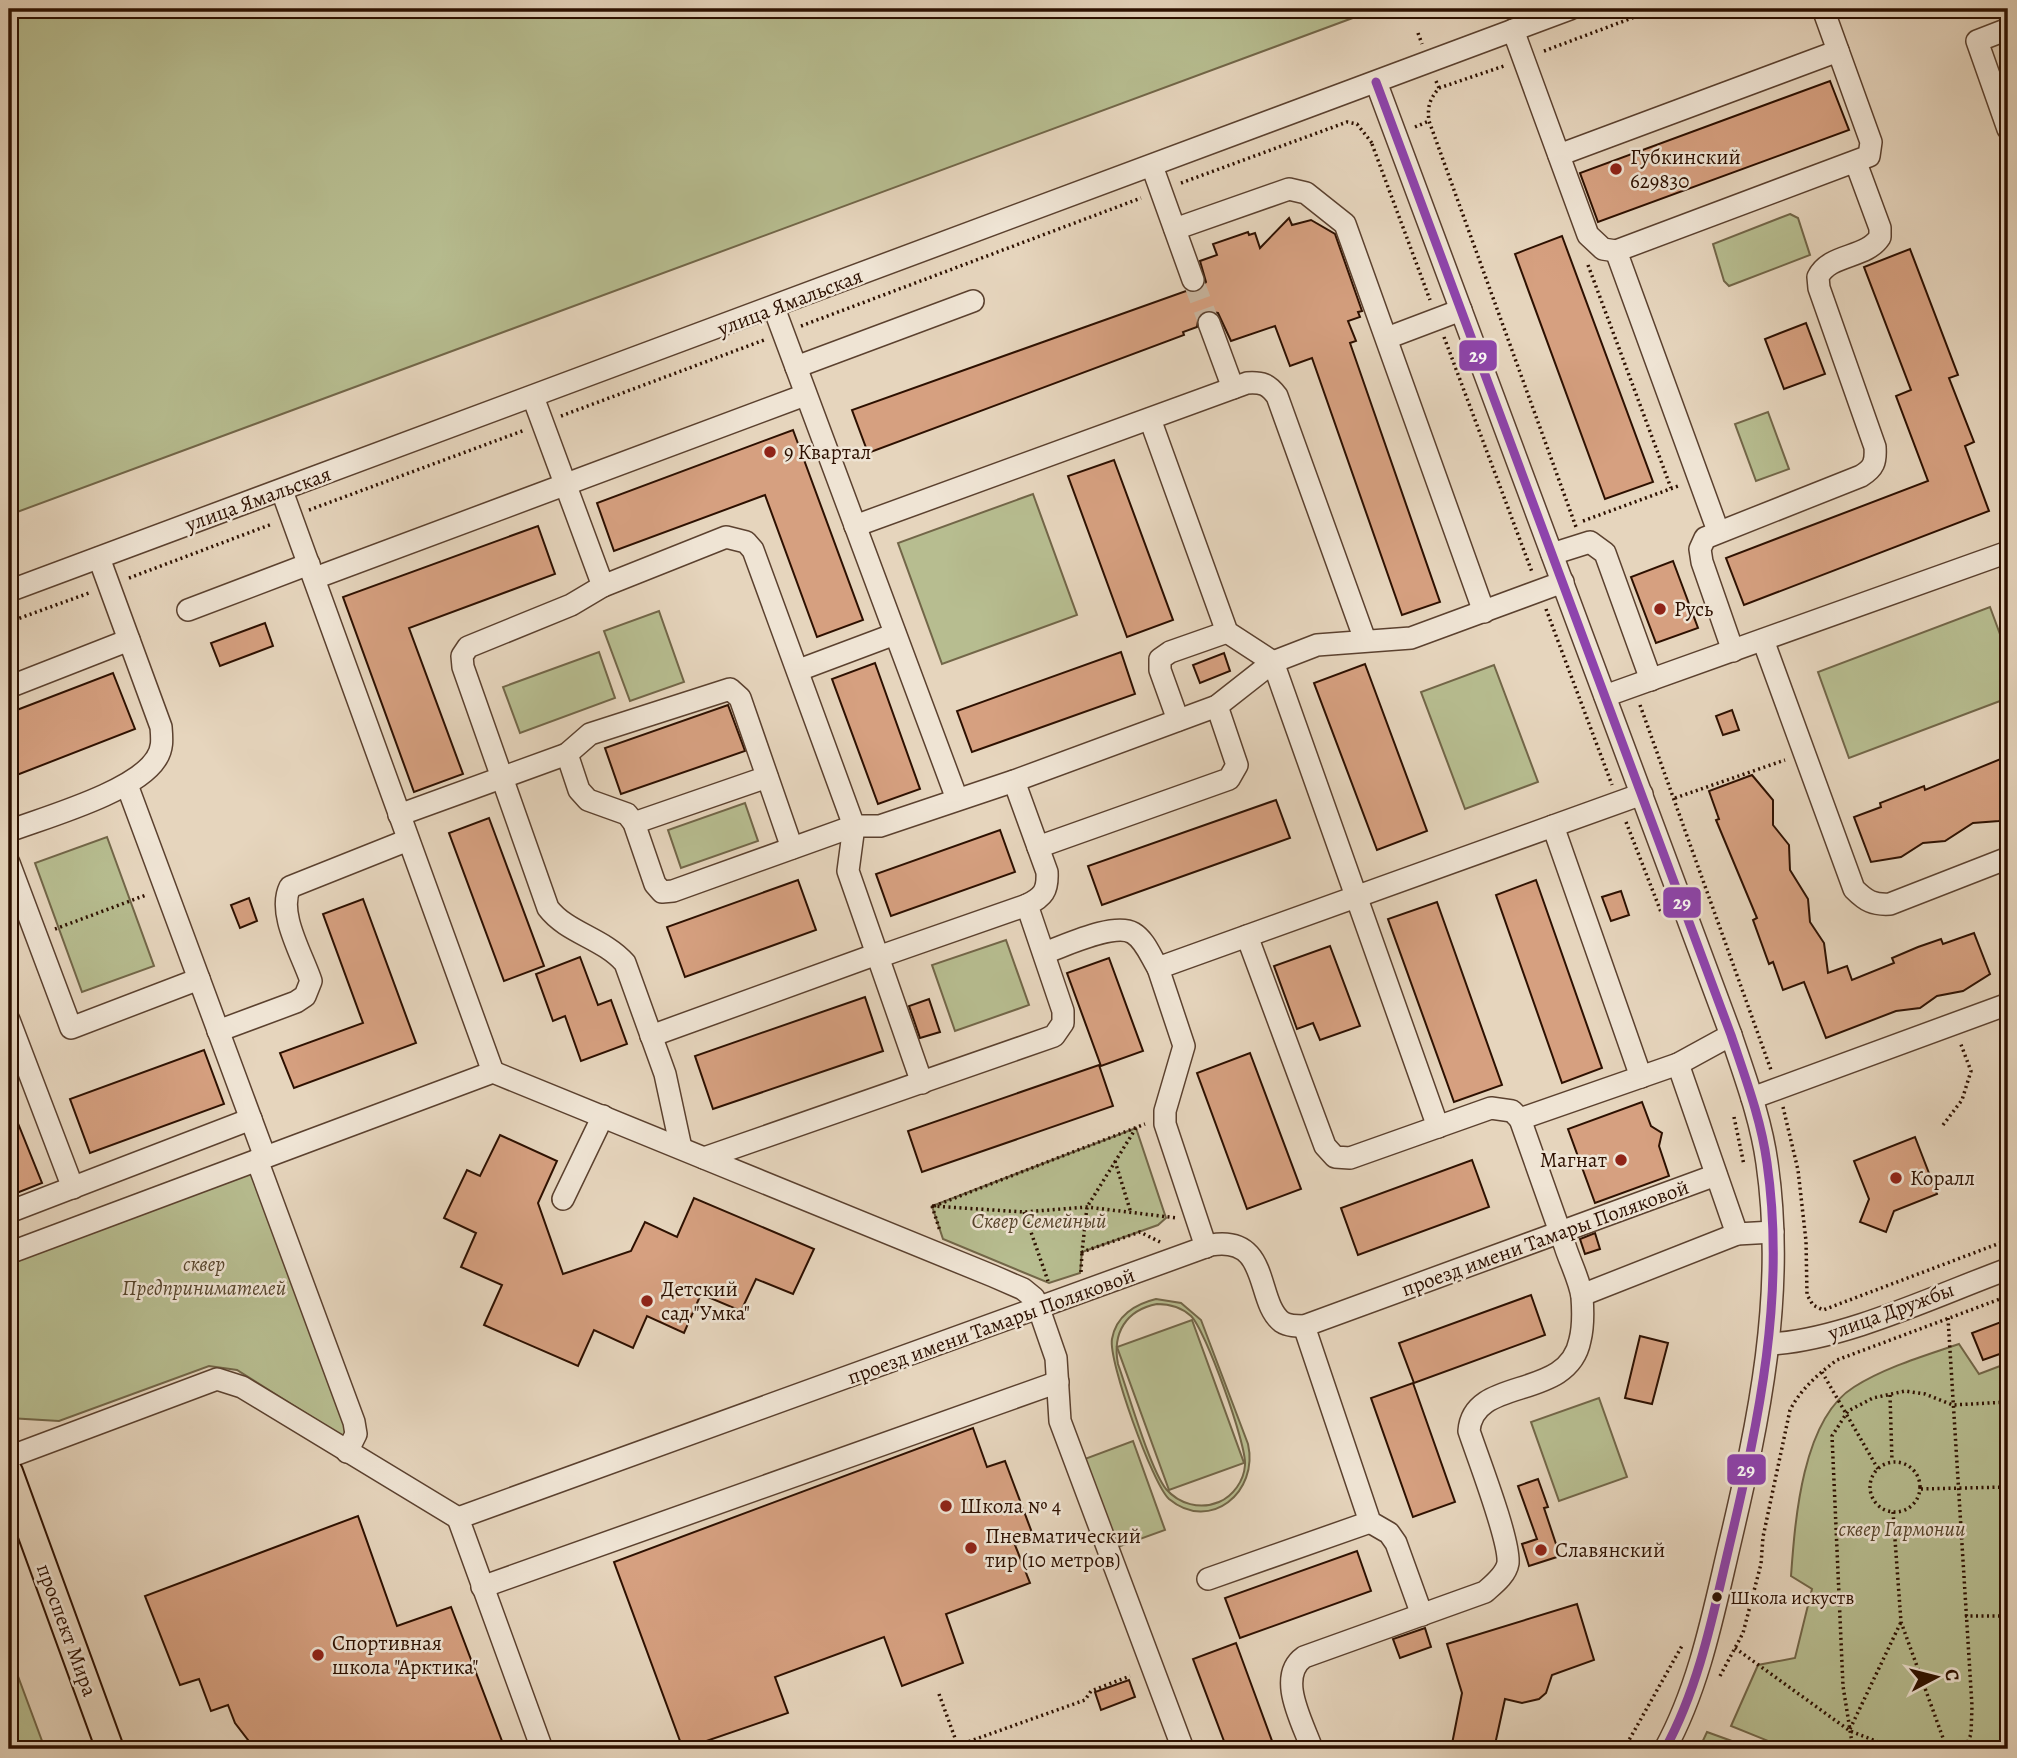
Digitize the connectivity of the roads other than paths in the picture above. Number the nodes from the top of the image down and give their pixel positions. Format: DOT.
graph roads {
  1 [pos="1570,9"];
  2 [pos="1823,9"];
  3 [pos="2008,29"];
  4 [pos="1513,30"];
  5 [pos="1838,51"];
  6 [pos="1376,82"];
  7 [pos="2008,130"];
  8 [pos="1559,155"];
  9 [pos="1856,163"];
  10 [pos="1152,166"];
  11 [pos="1175,229"];
  12 [pos="1616,251"];
  13 [pos="1194,280"];
  14 [pos="973,300"];
  15 [pos="774,308"];
  16 [pos="1461,310"];
  17 [pos="1209,323"];
  18 [pos="1387,338"];
  19 [pos="796,367"];
  20 [pos="1233,388"];
  21 [pos="805,395"];
  22 [pos="533,397"];
  23 [pos="1150,419"];
  24 [pos="565,485"];
  25 [pos="282,491"];
  26 [pos="855,526"];
  27 [pos="1718,531"];
  28 [pos="2008,552"];
  29 [pos="1552,554"];
  30 [pos="99,558"];
  31 [pos="312,571"];
  32 [pos="1563,582"];
  33 [pos="603,586"];
  34 [pos="9,592"];
  35 [pos="188,610"];
  36 [pos="1484,612"];
  37 [pos="1227,632"];
  38 [pos="895,634"];
  39 [pos="129,640"];
  40 [pos="1365,640"];
  41 [pos="1763,640"];
  42 [pos="1733,650"];
  43 [pos="1273,662"];
  44 [pos="799,670"];
  45 [pos="1641,683"];
  46 [pos="9,687"];
  47 [pos="1605,696"];
  48 [pos="1217,706"];
  49 [pos="1178,720"];
  50 [pos="567,754"];
  51 [pos="767,776"];
  52 [pos="502,777"];
  53 [pos="1014,781"];
  54 [pos="127,785"];
  55 [pos="1642,794"];
  56 [pos="957,799"];
  57 [pos="399,816"];
  58 [pos="634,823"];
  59 [pos="854,826"];
  60 [pos="1553,826"];
  61 [pos="9,831"];
  62 [pos="408,840"];
  63 [pos="1038,847"];
  64 [pos="792,848"];
  65 [pos="2008,858"];
  66 [pos="9,863"];
  67 [pos="1357,897"];
  68 [pos="1027,905"];
  69 [pos="1247,936"];
  70 [pos="1044,953"];
  71 [pos="878,956"];
  72 [pos="1158,968"];
  73 [pos="199,979"];
  74 [pos="2008,1004"];
  75 [pos="9,1020"];
  76 [pos="218,1031"];
  77 [pos="651,1035"];
  78 [pos="1731,1035"];
  79 [pos="1678,1064"];
  80 [pos="493,1072"];
  81 [pos="1641,1077"];
  82 [pos="922,1083"];
  83 [pos="1752,1098"];
  84 [pos="603,1116"];
  85 [pos="251,1119"];
  86 [pos="1520,1119"];
  87 [pos="1438,1127"];
  88 [pos="681,1148"];
  89 [pos="704,1158"];
  90 [pos="261,1159"];
  91 [pos="1716,1175"];
  92 [pos="73,1188"];
  93 [pos="564,1199"];
  94 [pos="9,1212"];
  95 [pos="1773,1232"];
  96 [pos="1560,1233"];
  97 [pos="1737,1234"];
  98 [pos="1206,1247"];
  99 [pos="9,1254"];
  100 [pos="2008,1269"];
  101 [pos="1582,1295"];
  102 [pos="1039,1309"];
  103 [pos="1304,1326"];
  104 [pos="1770,1344"];
  105 [pos="1058,1382"];
  106 [pos="347,1452"];
  107 [pos="9,1457"];
  108 [pos="9,1472"];
  109 [pos="458,1518"];
  110 [pos="1370,1522"];
  111 [pos="1208,1579"];
  112 [pos="482,1587"];
  113 [pos="1422,1615"];
  114 [pos="110,1749"];
  115 [pos="542,1749"];
  116 [pos="1183,1749"];
  117 [pos="1312,1749"];
  118 [pos="1665,1749"];
  1 -- 4 [label="street, улица Ямальская"];
  2 -- 5 [label="street"];
  3 -- 7 [label="street"];
  4 -- 6 [label="street, улица Ямальская"];
  4 -- 8 [label="street"];
  5 -- 8 [label="street"];
  5 -- 9 [label="street"];
  6 -- 10 [label="street, улица Ямальская"];
  6 -- 16 [label="street"];
  8 -- 12 [label="street"];
  9 -- 12 [label="street"];
  9 -- 27 [label="street"];
  10 -- 11 [label="street"];
  10 -- 15 [label="street, улица Ямальская"];
  11 -- 13 [label="street"];
  11 -- 18 [label="street"];
  12 -- 27 [label="street"];
  14 -- 19 [label="street"];
  15 -- 19 [label="street"];
  15 -- 22 [label="street, улица Ямальская"];
  16 -- 18 [label="street"];
  16 -- 29 [label="street"];
  17 -- 20 [label="street"];
  18 -- 36 [label="street"];
  19 -- 21 [label="street"];
  20 -- 23 [label="street"];
  20 -- 40 [label="street"];
  21 -- 24 [label="street"];
  21 -- 26 [label="street"];
  22 -- 24 [label="street"];
  22 -- 25 [label="street, улица Ямальская"];
  23 -- 26 [label="street"];
  23 -- 37 [label="street"];
  24 -- 31 [label="street"];
  24 -- 33 [label="street"];
  25 -- 30 [label="street, улица Ямальская"];
  25 -- 31 [label="street"];
  26 -- 38 [label="street"];
  27 -- 42 [label="street"];
  28 -- 41 [label="street"];
  29 -- 32 [label="street"];
  29 -- 45 [label="street"];
  30 -- 34 [label="street, улица Ямальская"];
  30 -- 39 [label="street"];
  31 -- 35 [label="street"];
  31 -- 57 [label="street"];
  32 -- 36 [label="street"];
  32 -- 47 [label="street"];
  33 -- 44 [label="street"];
  33 -- 52 [label="street"];
  36 -- 40 [label="street"];
  37 -- 43 [label="street"];
  37 -- 49 [label="street"];
  38 -- 44 [label="street"];
  38 -- 56 [label="street"];
  39 -- 46 [label="street"];
  39 -- 54 [label="street"];
  40 -- 43 [label="street"];
  41 -- 42 [label="street"];
  41 -- 65 [label="street"];
  42 -- 45 [label="street"];
  43 -- 48 [label="street"];
  43 -- 67 [label="street"];
  44 -- 59 [label="street"];
  45 -- 47 [label="street"];
  47 -- 55 [label="street"];
  48 -- 49 [label="street"];
  48 -- 63 [label="street"];
  49 -- 53 [label="street"];
  50 -- 51 [label="street"];
  50 -- 52 [label="street"];
  50 -- 58 [label="street"];
  51 -- 58 [label="street"];
  51 -- 64 [label="street"];
  52 -- 57 [label="street"];
  52 -- 77 [label="street"];
  53 -- 56 [label="street"];
  53 -- 63 [label="street"];
  54 -- 61 [label="street"];
  54 -- 73 [label="street"];
  55 -- 60 [label="street"];
  55 -- 78 [label="street"];
  56 -- 59 [label="street"];
  57 -- 62 [label="street"];
  58 -- 64 [label="street"];
  59 -- 64 [label="street"];
  59 -- 71 [label="street"];
  60 -- 67 [label="street"];
  60 -- 81 [label="street"];
  62 -- 76 [label="street"];
  62 -- 80 [label="street"];
  63 -- 68 [label="street"];
  66 -- 73 [label="street"];
  67 -- 69 [label="street"];
  67 -- 87 [label="street"];
  68 -- 70 [label="street"];
  68 -- 71 [label="street"];
  69 -- 72 [label="street"];
  69 -- 87 [label="street"];
  70 -- 72 [label="street"];
  70 -- 82 [label="street"];
  71 -- 77 [label="street"];
  71 -- 82 [label="street"];
  72 -- 98 [label="street"];
  73 -- 76 [label="street"];
  74 -- 83 [label="street"];
  75 -- 92 [label="street"];
  76 -- 85 [label="street"];
  77 -- 88 [label="street"];
  78 -- 79 [label="street"];
  78 -- 83 [label="street"];
  79 -- 81 [label="street"];
  79 -- 91 [label="street"];
  80 -- 84 [label="street"];
  80 -- 90 [label="street"];
  81 -- 86 [label="street"];
  82 -- 89 [label="street"];
  83 -- 95 [label="street"];
  84 -- 88 [label="street"];
  84 -- 93 [label="street"];
  85 -- 90 [label="street"];
  85 -- 92 [label="street"];
  86 -- 87 [label="street"];
  86 -- 96 [label="street"];
  88 -- 89 [label="street"];
  89 -- 102 [label="street"];
  90 -- 99 [label="street"];
  90 -- 106 [label="street"];
  91 -- 96 [label="street, проезд имени Тамары Поляковой"];
  91 -- 97 [label="street"];
  92 -- 94 [label="street"];
  95 -- 97 [label="street"];
  95 -- 104 [label="street"];
  96 -- 101 [label="street"];
  96 -- 103 [label="street, проезд имени Тамары Поляковой"];
  97 -- 101 [label="street"];
  98 -- 102 [label="street, проезд имени Тамары Поляковой"];
  98 -- 103 [label="street, проезд имени Тамары Поляковой"];
  100 -- 104 [label="street, улица Дружбы"];
  101 -- 113 [label="street"];
  102 -- 105 [label="street"];
  102 -- 109 [label="street, проезд имени Тамары Поляковой"];
  103 -- 110 [label="street"];
  104 -- 118 [label="street"];
  105 -- 112 [label="street"];
  105 -- 116 [label="street"];
  106 -- 107 [label="street"];
  106 -- 109 [label="street"];
  108 -- 114 [label="main road, проспект Мира"];
  109 -- 112 [label="street"];
  110 -- 111 [label="street"];
  110 -- 113 [label="street"];
  112 -- 115 [label="street"];
  113 -- 117 [label="street"];
}
